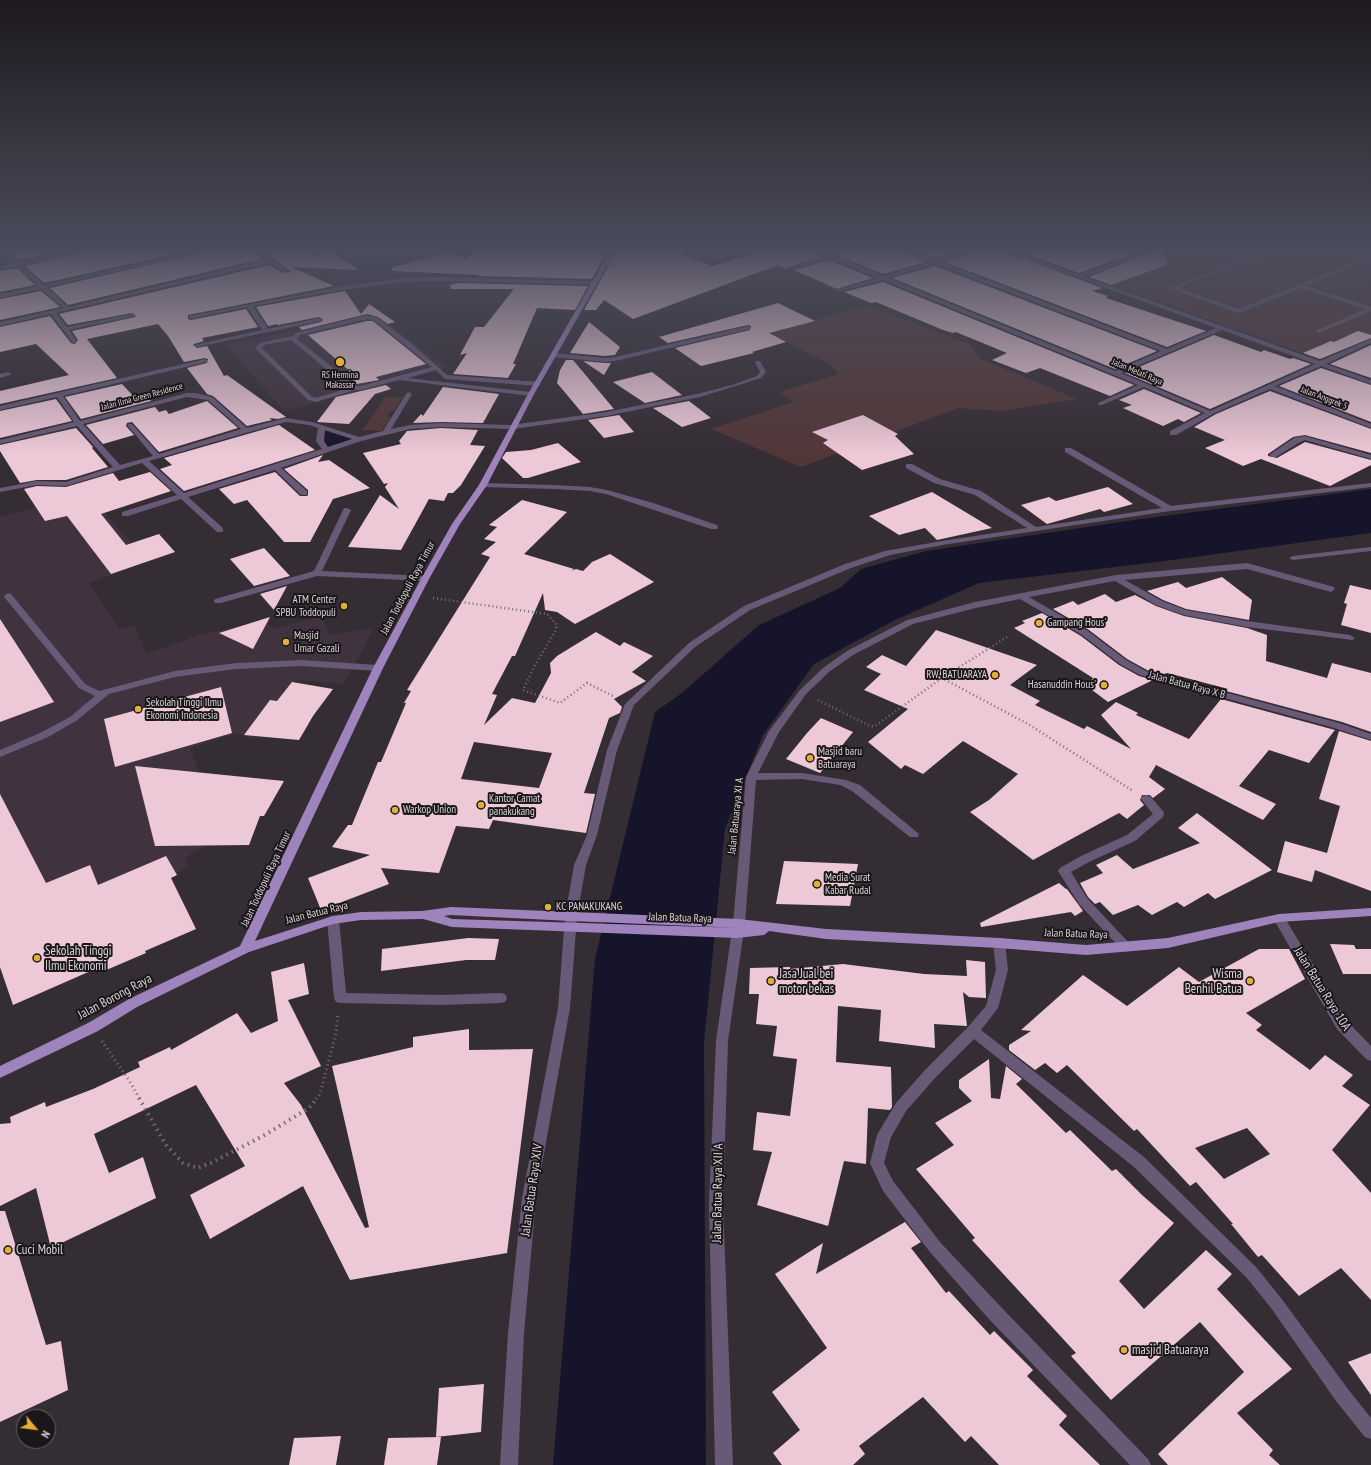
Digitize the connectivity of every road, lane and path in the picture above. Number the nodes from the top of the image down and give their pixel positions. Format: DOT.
graph roads {
  1 [pos="32,317"];
  2 [pos="56,317"];
  3 [pos="125,317"];
  4 [pos="257,317"];
  5 [pos="575,317"];
  6 [pos="979,317"];
  7 [pos="1079,317"];
  8 [pos="1192,317"];
  9 [pos="1351,317"];
  10 [pos="319,320"];
  11 [pos="0,324"];
  12 [pos="748,328"];
  13 [pos="1222,328"];
  14 [pos="65,329"];
  15 [pos="266,331"];
  16 [pos="1319,331"];
  17 [pos="295,337"];
  18 [pos="1371,341"];
  19 [pos="74,342"];
  20 [pos="197,345"];
  21 [pos="1166,351"];
  22 [pos="554,355"];
  23 [pos="205,361"];
  24 [pos="758,362"];
  25 [pos="1321,364"];
  26 [pos="437,368"];
  27 [pos="1115,373"];
  28 [pos="8,374"];
  29 [pos="0,376"];
  30 [pos="445,377"];
  31 [pos="396,379"];
  32 [pos="1371,382"];
  33 [pos="438,384"];
  34 [pos="538,384"];
  35 [pos="1143,385"];
  36 [pos="1271,387"];
  37 [pos="354,388"];
  38 [pos="409,394"];
  39 [pos="531,394"];
  40 [pos="59,395"];
  41 [pos="1100,404"];
  42 [pos="0,408"];
  43 [pos="1210,413"];
  44 [pos="396,417"];
  45 [pos="79,424"];
  46 [pos="130,425"];
  47 [pos="1371,426"];
  48 [pos="413,427"];
  49 [pos="513,427"];
  50 [pos="322,428"];
  51 [pos="246,430"];
  52 [pos="386,432"];
  53 [pos="1173,433"];
  54 [pos="359,439"];
  55 [pos="0,442"];
  56 [pos="325,449"];
  57 [pos="1068,450"];
  58 [pos="1273,454"];
  59 [pos="158,457"];
  60 [pos="1371,457"];
  61 [pos="144,460"];
  62 [pos="909,466"];
  63 [pos="276,467"];
  64 [pos="118,468"];
  65 [pos="483,485"];
  66 [pos="1371,485"];
  67 [pos="0,490"];
  68 [pos="304,493"];
  69 [pos="182,496"];
  70 [pos="1170,509"];
  71 [pos="347,510"];
  72 [pos="125,514"];
  73 [pos="714,527"];
  74 [pos="1034,529"];
  75 [pos="220,530"];
  76 [pos="1371,549"];
  77 [pos="1293,558"];
  78 [pos="317,573"];
  79 [pos="425,578"];
  80 [pos="1116,578"];
  81 [pos="1331,589"];
  82 [pos="8,596"];
  83 [pos="416,596"];
  84 [pos="1021,596"];
  85 [pos="218,600"];
  86 [pos="1007,637"];
  87 [pos="1350,638"];
  88 [pos="378,668"];
  89 [pos="942,678"];
  90 [pos="803,692"];
  91 [pos="105,693"];
  92 [pos="630,704"];
  93 [pos="1371,737"];
  94 [pos="0,754"];
  95 [pos="751,777"];
  96 [pos="1146,800"];
  97 [pos="914,834"];
  98 [pos="1370,910"];
  99 [pos="1279,918"];
  100 [pos="333,920"];
  101 [pos="574,924"];
  102 [pos="734,928"];
  103 [pos="999,943"];
  104 [pos="1126,947"];
  105 [pos="245,950"];
  106 [pos="340,998"];
  107 [pos="501,998"];
  108 [pos="93,1027"];
  109 [pos="973,1031"];
  110 [pos="1371,1055"];
  111 [pos="0,1072"];
  112 [pos="1371,1431"];
  113 [pos="509,1465"];
  114 [pos="724,1465"];
  115 [pos="1142,1465"];
  1 -- 11 [label="street"];
  2 -- 14 [label="street"];
  3 -- 14 [label="street"];
  4 -- 15 [label="street"];
  5 -- 22 [label="main road, Jalan Toddopuli Raya Timur"];
  6 -- 27 [label="street, Jalan Melati Raya"];
  7 -- 21 [label="street"];
  8 -- 13 [label="street"];
  9 -- 16 [label="street"];
  10 -- 15 [label="street"];
  12 -- 22 [label="street"];
  13 -- 21 [label="street"];
  13 -- 25 [label="street"];
  14 -- 19 [label="street"];
  15 -- 20 [label="street"];
  17 -- 26 [label="street"];
  17 -- 37 [label="street"];
  17 -- 37 [label="street"];
  18 -- 25 [label="street"];
  21 -- 27 [label="street"];
  22 -- 34 [label="main road, Jalan Toddopuli Raya Timur"];
  23 -- 40 [label="street, Jalan Ilma Green Residence"];
  24 -- 49 [label="street"];
  25 -- 32 [label="street"];
  25 -- 36 [label="street"];
  26 -- 30 [label="street"];
  26 -- 31 [label="street"];
  27 -- 35 [label="street, Jalan Melati Raya"];
  28 -- 29 [label="street"];
  30 -- 33 [label="street"];
  30 -- 34 [label="street"];
  31 -- 33 [label="street"];
  31 -- 37 [label="street"];
  33 -- 39 [label="street"];
  34 -- 39 [label="main road, Jalan Toddopuli Raya Timur"];
  35 -- 41 [label="street"];
  35 -- 43 [label="street, Jalan Melati Raya"];
  36 -- 43 [label="street"];
  36 -- 47 [label="street, Jalan Anggrek 5"];
  38 -- 44 [label="street"];
  39 -- 49 [label="main road, Jalan Toddopuli Raya Timur"];
  40 -- 42 [label="street, Jalan Ilma Green Residence"];
  40 -- 45 [label="street"];
  43 -- 53 [label="street"];
  44 -- 48 [label="street"];
  44 -- 52 [label="street"];
  45 -- 51 [label="street, Jalan Ilma Green Residence"];
  45 -- 55 [label="street, Jalan Ilma Green Residence"];
  45 -- 64 [label="street"];
  46 -- 59 [label="street"];
  48 -- 49 [label="street"];
  48 -- 52 [label="street"];
  49 -- 65 [label="main road, Jalan Toddopuli Raya Timur"];
  50 -- 51 [label="street"];
  50 -- 54 [label="street"];
  50 -- 56 [label="street"];
  51 -- 59 [label="street"];
  52 -- 54 [label="street"];
  54 -- 56 [label="street"];
  56 -- 63 [label="street"];
  57 -- 70 [label="street"];
  58 -- 60 [label="street"];
  59 -- 61 [label="street"];
  61 -- 64 [label="street"];
  61 -- 69 [label="street"];
  62 -- 74 [label="street"];
  63 -- 68 [label="street"];
  63 -- 69 [label="street"];
  64 -- 67 [label="street"];
  65 -- 73 [label="street"];
  65 -- 79 [label="main road, Jalan Toddopuli Raya Timur"];
  66 -- 70 [label="street"];
  69 -- 72 [label="street"];
  69 -- 75 [label="street"];
  70 -- 74 [label="street"];
  71 -- 78 [label="street"];
  74 -- 92 [label="street"];
  76 -- 77 [label="street"];
  78 -- 79 [label="street"];
  78 -- 85 [label="street"];
  79 -- 83 [label="main road, Jalan Toddopuli Raya Timur"];
  80 -- 81 [label="street, Jalan Batuaraya XI A"];
  80 -- 84 [label="street, Jalan Batuaraya XI A"];
  80 -- 87 [label="street"];
  82 -- 91 [label="street"];
  83 -- 88 [label="main road, Jalan Toddopuli Raya Timur"];
  83 -- 92 [label="path"];
  84 -- 90 [label="street, Jalan Batuaraya XI A"];
  84 -- 93 [label="street, Jalan Batua Raya X B"];
  86 -- 89 [label="path"];
  88 -- 91 [label="street"];
  88 -- 105 [label="main road, Jalan Toddopuli Raya Timur"];
  89 -- 90 [label="path"];
  89 -- 96 [label="path"];
  90 -- 95 [label="street, Jalan Batuaraya XI A"];
  91 -- 94 [label="street"];
  92 -- 101 [label="street, Jalan Batua Raya XIV"];
  95 -- 97 [label="street"];
  95 -- 102 [label="street, Jalan Batuaraya XI A"];
  96 -- 104 [label="street"];
  98 -- 99 [label="main road, Jalan Batua Raya"];
  99 -- 104 [label="main road, Jalan Batua Raya"];
  99 -- 110 [label="street, Jalan Batua Raya 10A"];
  100 -- 101 [label="main road, Jalan Batua Raya"];
  100 -- 105 [label="main road, Jalan Batua Raya"];
  100 -- 106 [label="street"];
  101 -- 102 [label="main road, Jalan Batua Raya"];
  101 -- 102 [label="main road, Jalan Batua Raya"];
  101 -- 113 [label="street, Jalan Batua Raya XIV"];
  102 -- 103 [label="main road, Jalan Batua Raya"];
  102 -- 114 [label="street, Jalan Batua Raya XII A"];
  103 -- 104 [label="main road, Jalan Batua Raya"];
  103 -- 109 [label="street"];
  105 -- 108 [label="main road, Jalan Borong Raya"];
  106 -- 107 [label="street"];
  106 -- 108 [label="path"];
  108 -- 111 [label="main road, Jalan Borong Raya"];
  109 -- 112 [label="street"];
  109 -- 115 [label="street"];
}
